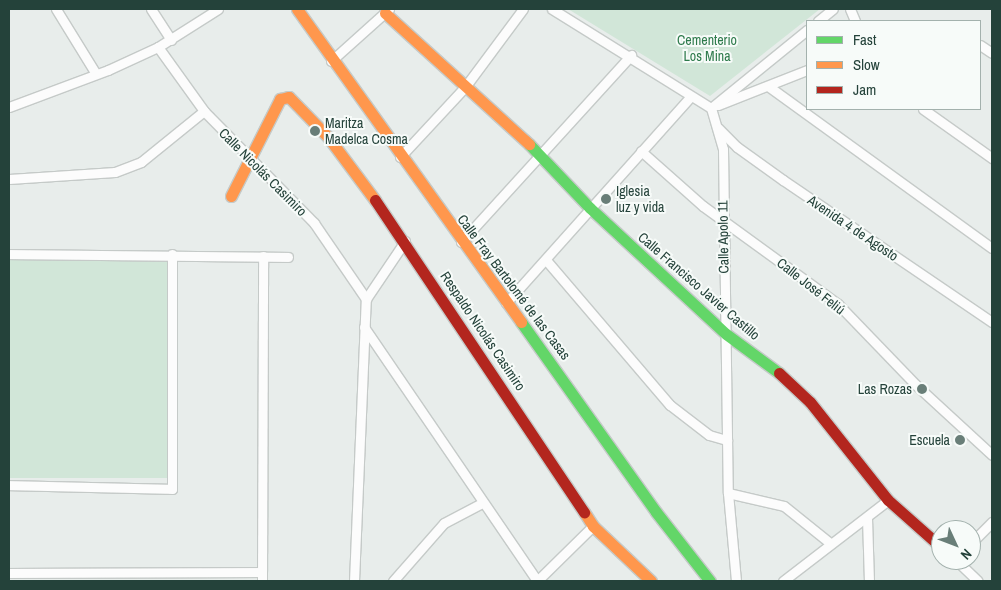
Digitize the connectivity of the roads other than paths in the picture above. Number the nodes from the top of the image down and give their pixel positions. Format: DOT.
graph roads {
  1 [pos="56,9"];
  2 [pos="151,9"];
  3 [pos="218,9"];
  4 [pos="297,9"];
  5 [pos="523,9"];
  6 [pos="552,9"];
  7 [pos="833,9"];
  8 [pos="387,11"];
  9 [pos="819,20"];
  10 [pos="806,31"];
  11 [pos="171,40"];
  12 [pos="981,46"];
  13 [pos="158,47"];
  14 [pos="992,53"];
  15 [pos="631,55"];
  16 [pos="331,61"];
  17 [pos="806,70"];
  18 [pos="96,74"];
  19 [pos="768,86"];
  20 [pos="465,87"];
  21 [pos="690,96"];
  22 [pos="9,107"];
  23 [pos="711,108"];
  24 [pos="924,110"];
  25 [pos="204,111"];
  26 [pos="718,128"];
  27 [pos="641,151"];
  28 [pos="541,154"];
  29 [pos="400,158"];
  30 [pos="992,158"];
  31 [pos="248,159"];
  32 [pos="9,179"];
  33 [pos="232,196"];
  34 [pos="590,208"];
  35 [pos="722,218"];
  36 [pos="405,240"];
  37 [pos="461,242"];
  38 [pos="992,248"];
  39 [pos="9,254"];
  40 [pos="172,254"];
  41 [pos="263,256"];
  42 [pos="288,257"];
  43 [pos="546,260"];
  44 [pos="366,300"];
  45 [pos="506,303"];
  46 [pos="992,322"];
  47 [pos="363,327"];
  48 [pos="726,334"];
  49 [pos="727,440"];
  50 [pos="992,455"];
  51 [pos="9,485"];
  52 [pos="728,493"];
  53 [pos="888,500"];
  54 [pos="482,503"];
  55 [pos="867,518"];
  56 [pos="992,522"];
  57 [pos="593,526"];
  58 [pos="981,534"];
  59 [pos="931,538"];
  60 [pos="830,543"];
  61 [pos="966,570"];
  62 [pos="9,573"];
  63 [pos="262,577"];
  64 [pos="354,581"];
  65 [pos="393,581"];
  66 [pos="537,581"];
  67 [pos="651,581"];
  68 [pos="710,581"];
  69 [pos="736,581"];
  70 [pos="783,581"];
  71 [pos="869,581"];
  72 [pos="978,581"];
  1 -- 18 [label="street"];
  2 -- 11 [label="street"];
  3 -- 11 [label="street"];
  4 -- 16 [label="street, Calle Fray Bartolomé de las Casas"];
  5 -- 20 [label="street"];
  6 -- 15 [label="street"];
  7 -- 9 [label="street"];
  8 -- 16 [label="street"];
  8 -- 20 [label="street, Calle Francisco Javier Castillo"];
  10 -- 23 [label="street"];
  11 -- 13 [label="street"];
  12 -- 14 [label="street"];
  13 -- 18 [label="street"];
  13 -- 25 [label="street, Calle Nicolás Casimiro"];
  15 -- 21 [label="street"];
  15 -- 28 [label="street"];
  16 -- 29 [label="street, Calle Fray Bartolomé de las Casas"];
  17 -- 19 [label="street"];
  18 -- 22 [label="street"];
  19 -- 23 [label="street"];
  19 -- 38 [label="street"];
  20 -- 28 [label="street, Calle Francisco Javier Castillo"];
  20 -- 29 [label="street"];
  21 -- 23 [label="street"];
  21 -- 27 [label="street"];
  23 -- 26 [label="street, Calle Apolo 11"];
  24 -- 30 [label="street"];
  25 -- 31 [label="street, Calle Nicolás Casimiro"];
  25 -- 32 [label="street"];
  26 -- 35 [label="street, Calle Apolo 11"];
  26 -- 46 [label="street, Avenida 4 de Agosto"];
  27 -- 34 [label="street"];
  27 -- 35 [label="street, Calle José Feliú"];
  28 -- 34 [label="street, Calle Francisco Javier Castillo"];
  28 -- 37 [label="street"];
  29 -- 37 [label="street, Calle Fray Bartolomé de las Casas"];
  31 -- 33 [label="street"];
  31 -- 36 [label="street, Respaldo Nicolás Casimiro"];
  31 -- 44 [label="street, Calle Nicolás Casimiro"];
  34 -- 43 [label="street"];
  34 -- 48 [label="street, Calle Francisco Javier Castillo"];
  35 -- 48 [label="street, Calle Apolo 11"];
  35 -- 50 [label="street, Calle José Feliú"];
  36 -- 44 [label="street"];
  36 -- 57 [label="street, Respaldo Nicolás Casimiro"];
  37 -- 45 [label="street, Calle Fray Bartolomé de las Casas"];
  39 -- 40 [label="street"];
  40 -- 41 [label="street"];
  40 -- 51 [label="street"];
  41 -- 42 [label="street"];
  41 -- 63 [label="street"];
  43 -- 45 [label="street"];
  43 -- 49 [label="street"];
  44 -- 47 [label="street"];
  45 -- 68 [label="street, Calle Fray Bartolomé de las Casas"];
  47 -- 54 [label="street"];
  47 -- 64 [label="street"];
  48 -- 49 [label="street, Calle Apolo 11"];
  48 -- 53 [label="street, Calle Francisco Javier Castillo"];
  49 -- 52 [label="street, Calle Apolo 11"];
  52 -- 60 [label="street"];
  52 -- 69 [label="street, Calle Apolo 11"];
  53 -- 55 [label="street"];
  53 -- 59 [label="street, Calle Francisco Javier Castillo"];
  54 -- 65 [label="street"];
  54 -- 66 [label="street"];
  55 -- 60 [label="street"];
  55 -- 71 [label="street"];
  56 -- 58 [label="street"];
  57 -- 66 [label="street"];
  57 -- 67 [label="street, Respaldo Nicolás Casimiro"];
  60 -- 70 [label="street"];
  61 -- 72 [label="street"];
  62 -- 63 [label="street"];
}
